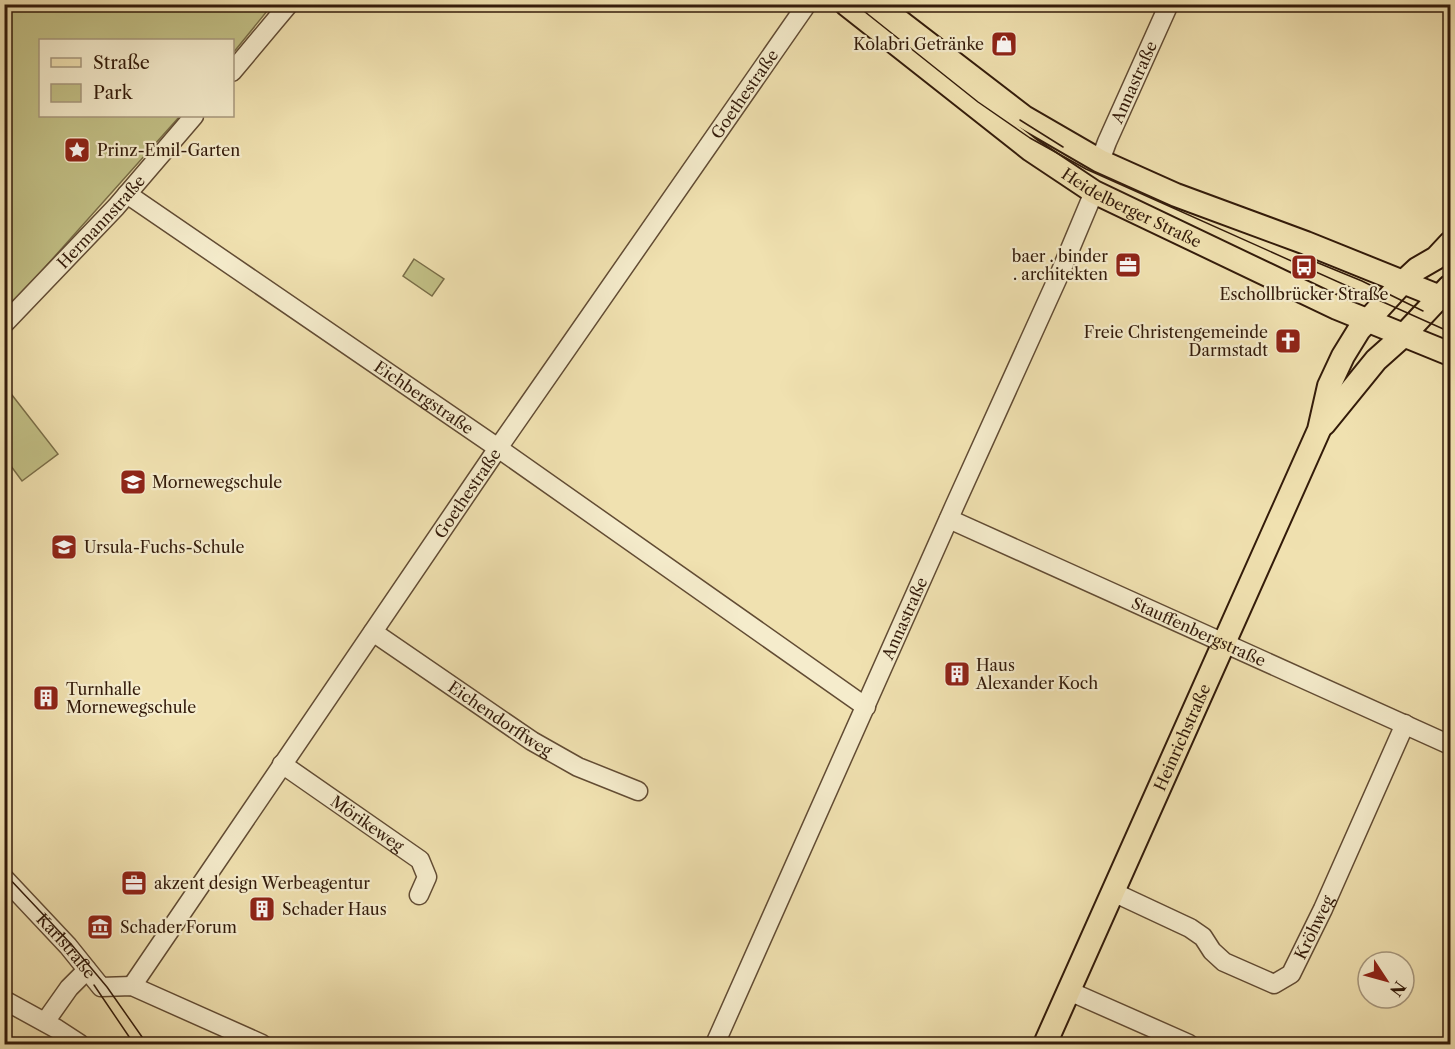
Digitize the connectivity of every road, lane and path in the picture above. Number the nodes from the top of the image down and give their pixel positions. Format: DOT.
graph roads {
  1 [pos="289,4"];
  2 [pos="807,4"];
  3 [pos="846,4"];
  4 [pos="877,4"];
  5 [pos="1170,4"];
  6 [pos="234,70"];
  7 [pos="193,117"];
  8 [pos="1100,161"];
  9 [pos="1094,192"];
  10 [pos="127,194"];
  11 [pos="1450,243"];
  12 [pos="1403,282"];
  13 [pos="1447,294"];
  14 [pos="1367,321"];
  15 [pos="4,324"];
  16 [pos="1404,335"];
  17 [pos="1450,354"];
  18 [pos="1319,430"];
  19 [pos="498,448"];
  20 [pos="949,519"];
  21 [pos="373,632"];
  22 [pos="1224,643"];
  23 [pos="866,707"];
  24 [pos="1405,724"];
  25 [pos="1450,745"];
  26 [pos="282,764"];
  27 [pos="638,792"];
  28 [pos="4,878"];
  29 [pos="1113,892"];
  30 [pos="419,895"];
  31 [pos="87,970"];
  32 [pos="132,986"];
  33 [pos="1069,991"];
  34 [pos="4,1000"];
  35 [pos="45,1022"];
  36 [pos="80,1044"];
  37 [pos="262,1044"];
  38 [pos="716,1044"];
  39 [pos="1045,1044"];
  40 [pos="1189,1044"];
  1 -- 6 [label="street"];
  2 -- 19 [label="street, Goethestraße"];
  3 -- 9 [label="main road, Heidelberger Straße"];
  4 -- 8 [label="main road, Heidelberger Straße"];
  5 -- 8 [label="street, Annastraße"];
  7 -- 10 [label="street, Hermannstraße"];
  8 -- 12 [label="main road, Heidelberger Straße"];
  9 -- 14 [label="main road, Heidelberger Straße"];
  9 -- 20 [label="street, Annastraße"];
  10 -- 15 [label="street, Hermannstraße"];
  10 -- 19 [label="street, Eichbergstraße"];
  11 -- 12 [label="main road"];
  12 -- 13 [label="main road, Heidelberger Straße"];
  12 -- 14 [label="main road, Heinrichstraße"];
  13 -- 16 [label="main road, Heinrichstraße"];
  14 -- 16 [label="main road, Heidelberger Straße"];
  14 -- 18 [label="main road, Heinrichstraße"];
  16 -- 17 [label="main road, Heidelberger Straße"];
  16 -- 18 [label="main road, Heinrichstraße"];
  18 -- 22 [label="main road, Heinrichstraße"];
  19 -- 21 [label="street, Goethestraße"];
  19 -- 23 [label="street, Eichbergstraße"];
  20 -- 22 [label="street, Stauffenbergstraße"];
  20 -- 23 [label="street, Annastraße"];
  21 -- 26 [label="street, Goethestraße"];
  21 -- 27 [label="street, Eichendorffweg"];
  22 -- 24 [label="street, Stauffenbergstraße"];
  22 -- 29 [label="main road, Heinrichstraße"];
  23 -- 38 [label="street, Annastraße"];
  24 -- 25 [label="street, Stauffenbergstraße"];
  24 -- 29 [label="street, Kröhweg"];
  26 -- 30 [label="street, Mörikeweg"];
  26 -- 32 [label="street, Goethestraße"];
  28 -- 31 [label="street, Karlstraße"];
  29 -- 33 [label="main road, Heinrichstraße"];
  31 -- 32 [label="street, Karlstraße"];
  31 -- 35 [label="street"];
  32 -- 37 [label="street"];
  33 -- 39 [label="main road, Heinrichstraße"];
  33 -- 40 [label="street"];
  34 -- 35 [label="street"];
  35 -- 36 [label="street"];
}
